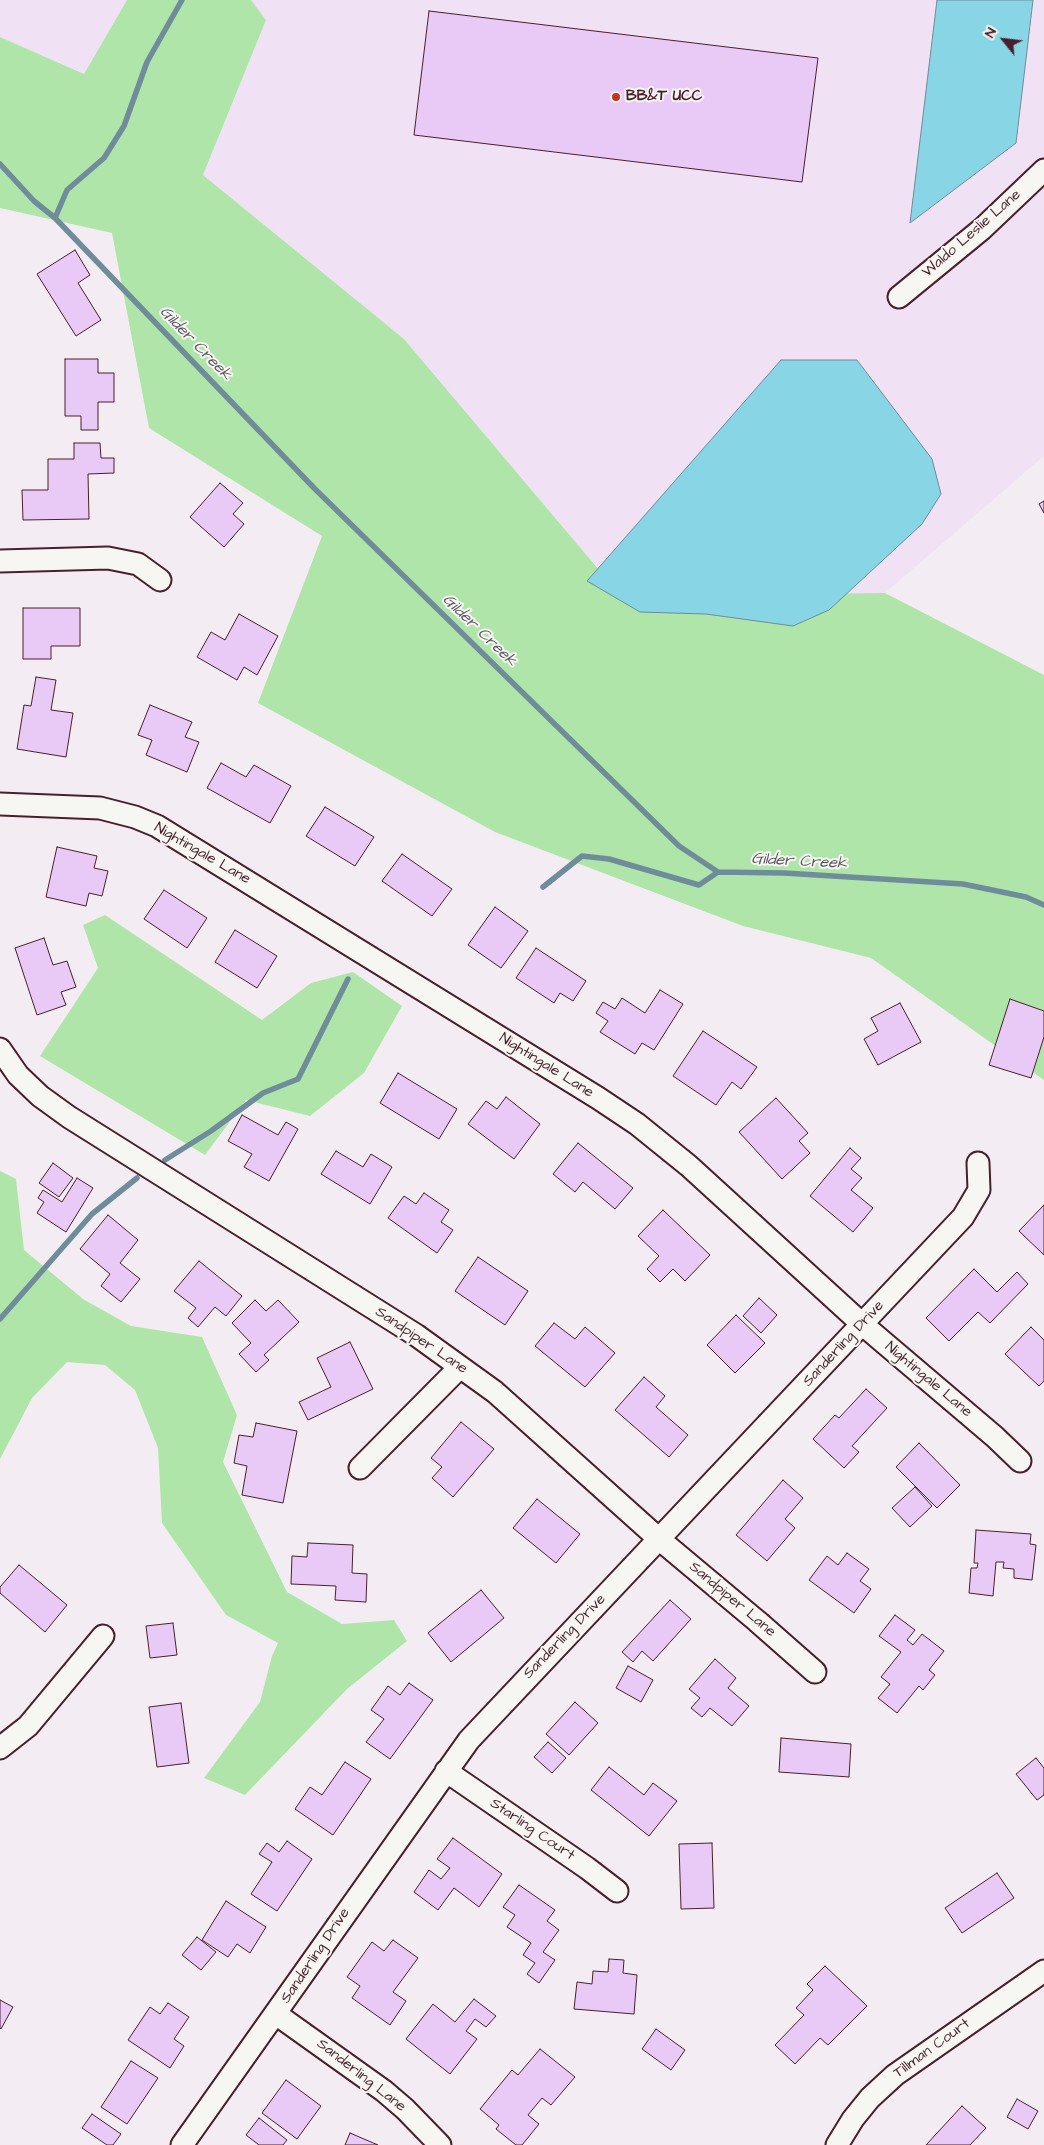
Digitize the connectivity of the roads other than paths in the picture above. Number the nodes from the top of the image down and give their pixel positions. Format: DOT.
graph roads {
  1 [pos="1044,170"];
  2 [pos="899,297"];
  3 [pos="0,561"];
  4 [pos="160,580"];
  5 [pos="0,804"];
  6 [pos="0,1049"];
  7 [pos="978,1162"];
  8 [pos="862,1324"];
  9 [pos="460,1367"];
  10 [pos="1020,1461"];
  11 [pos="360,1468"];
  12 [pos="659,1539"];
  13 [pos="103,1636"];
  14 [pos="815,1672"];
  15 [pos="0,1748"];
  16 [pos="446,1771"];
  17 [pos="618,1891"];
  18 [pos="1044,1971"];
  19 [pos="276,2014"];
  20 [pos="182,2145"];
  21 [pos="440,2145"];
  22 [pos="837,2145"];
  1 -- 2 [label="street, Waldo Leslie Lane"];
  3 -- 4 [label="street"];
  5 -- 8 [label="street, Nightingale Lane"];
  6 -- 9 [label="street, Sandpiper Lane"];
  7 -- 8 [label="street, Sanderling Drive"];
  8 -- 10 [label="street, Nightingale Lane"];
  8 -- 12 [label="street, Sanderling Drive"];
  9 -- 11 [label="street"];
  9 -- 12 [label="street, Sandpiper Lane"];
  12 -- 14 [label="street, Sandpiper Lane"];
  12 -- 16 [label="street, Sanderling Drive"];
  13 -- 15 [label="street"];
  16 -- 17 [label="street, Starling Court"];
  16 -- 19 [label="street, Sanderling Drive"];
  18 -- 22 [label="street, Tillman Court"];
  19 -- 20 [label="street, Sanderling Drive"];
  19 -- 21 [label="street, Sanderling Lane"];
}
